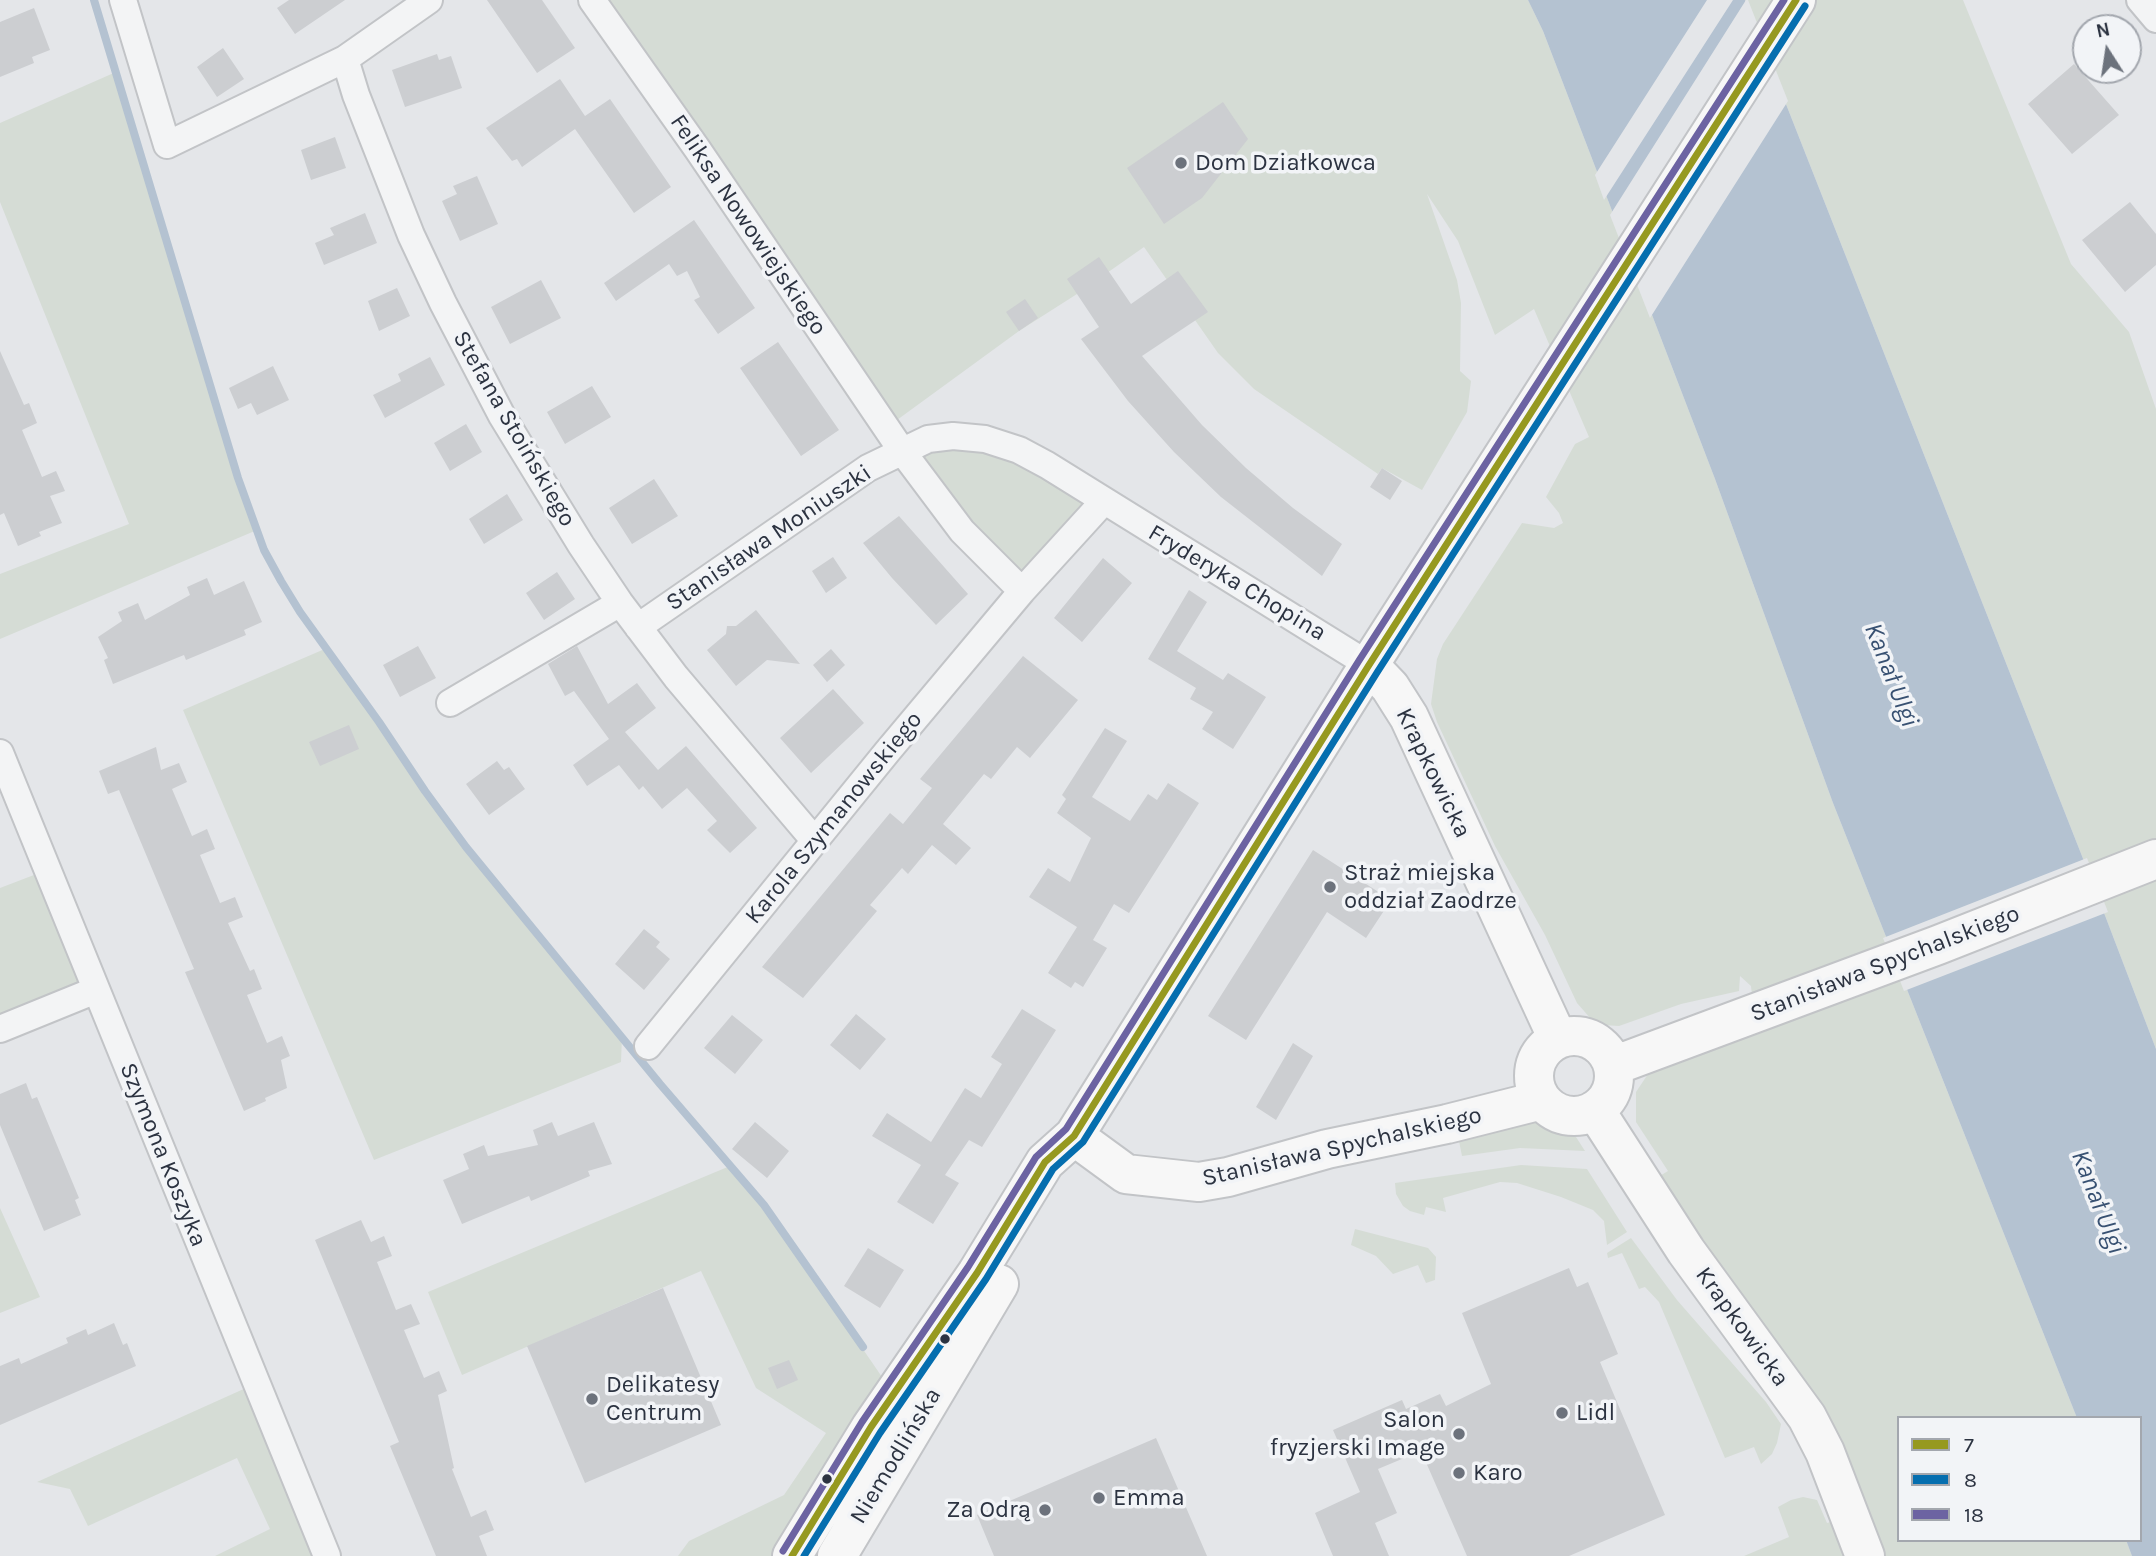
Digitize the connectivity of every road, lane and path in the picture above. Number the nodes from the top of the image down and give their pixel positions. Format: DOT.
graph roads {
  1 [pos="123,0"];
  2 [pos="429,0"];
  3 [pos="592,0"];
  4 [pos="1796,0"];
  5 [pos="2140,0"];
  6 [pos="2156,19"];
  7 [pos="345,59"];
  8 [pos="902,451"];
  9 [pos="1104,501"];
  10 [pos="1022,591"];
  11 [pos="620,603"];
  12 [pos="638,627"];
  13 [pos="1369,665"];
  14 [pos="450,703"];
  15 [pos="0,753"];
  16 [pos="815,841"];
  17 [pos="2156,859"];
  18 [pos="96,990"];
  19 [pos="0,1029"];
  20 [pos="1558,1039"];
  21 [pos="648,1046"];
  22 [pos="1614,1066"];
  23 [pos="1542,1100"];
  24 [pos="1595,1110"];
  25 [pos="1073,1136"];
  26 [pos="327,1556"];
  27 [pos="792,1556"];
  28 [pos="837,1556"];
  29 [pos="1865,1556"];
  1 -- 7 [label="street"];
  2 -- 7 [label="street"];
  3 -- 8 [label="street, Feliksa Nowowiejskiego"];
  4 -- 13 [label="main road, Niemodlińska"];
  5 -- 6 [label="street"];
  7 -- 11 [label="street, Stefana Stoińskiego"];
  8 -- 9 [label="street, Stanisława Moniuszki"];
  8 -- 10 [label="street, Feliksa Nowowiejskiego"];
  8 -- 12 [label="street, Stanisława Moniuszki"];
  9 -- 10 [label="street, Karola Szymanowskiego"];
  9 -- 13 [label="street, Fryderyka Chopina"];
  10 -- 16 [label="street, Karola Szymanowskiego"];
  11 -- 12 [label="street, Stefana Stoińskiego"];
  11 -- 14 [label="street"];
  12 -- 16 [label="street, Stefana Stoińskiego"];
  13 -- 20 [label="main road, Krapkowicka"];
  13 -- 25 [label="main road, Niemodlińska"];
  15 -- 18 [label="street, Szymona Koszyka"];
  16 -- 21 [label="street, Karola Szymanowskiego"];
  17 -- 22 [label="main road, Stanisława Spychalskiego"];
  18 -- 19 [label="street"];
  18 -- 26 [label="street, Szymona Koszyka"];
  20 -- 22 [label="main road"];
  20 -- 23 [label="main road"];
  22 -- 24 [label="main road"];
  23 -- 24 [label="main road"];
  23 -- 25 [label="main road, Stanisława Spychalskiego"];
  24 -- 29 [label="main road, Krapkowicka"];
  25 -- 27 [label="main road, Niemodlińska"];
  25 -- 28 [label="main road, Niemodlińska"];
}
